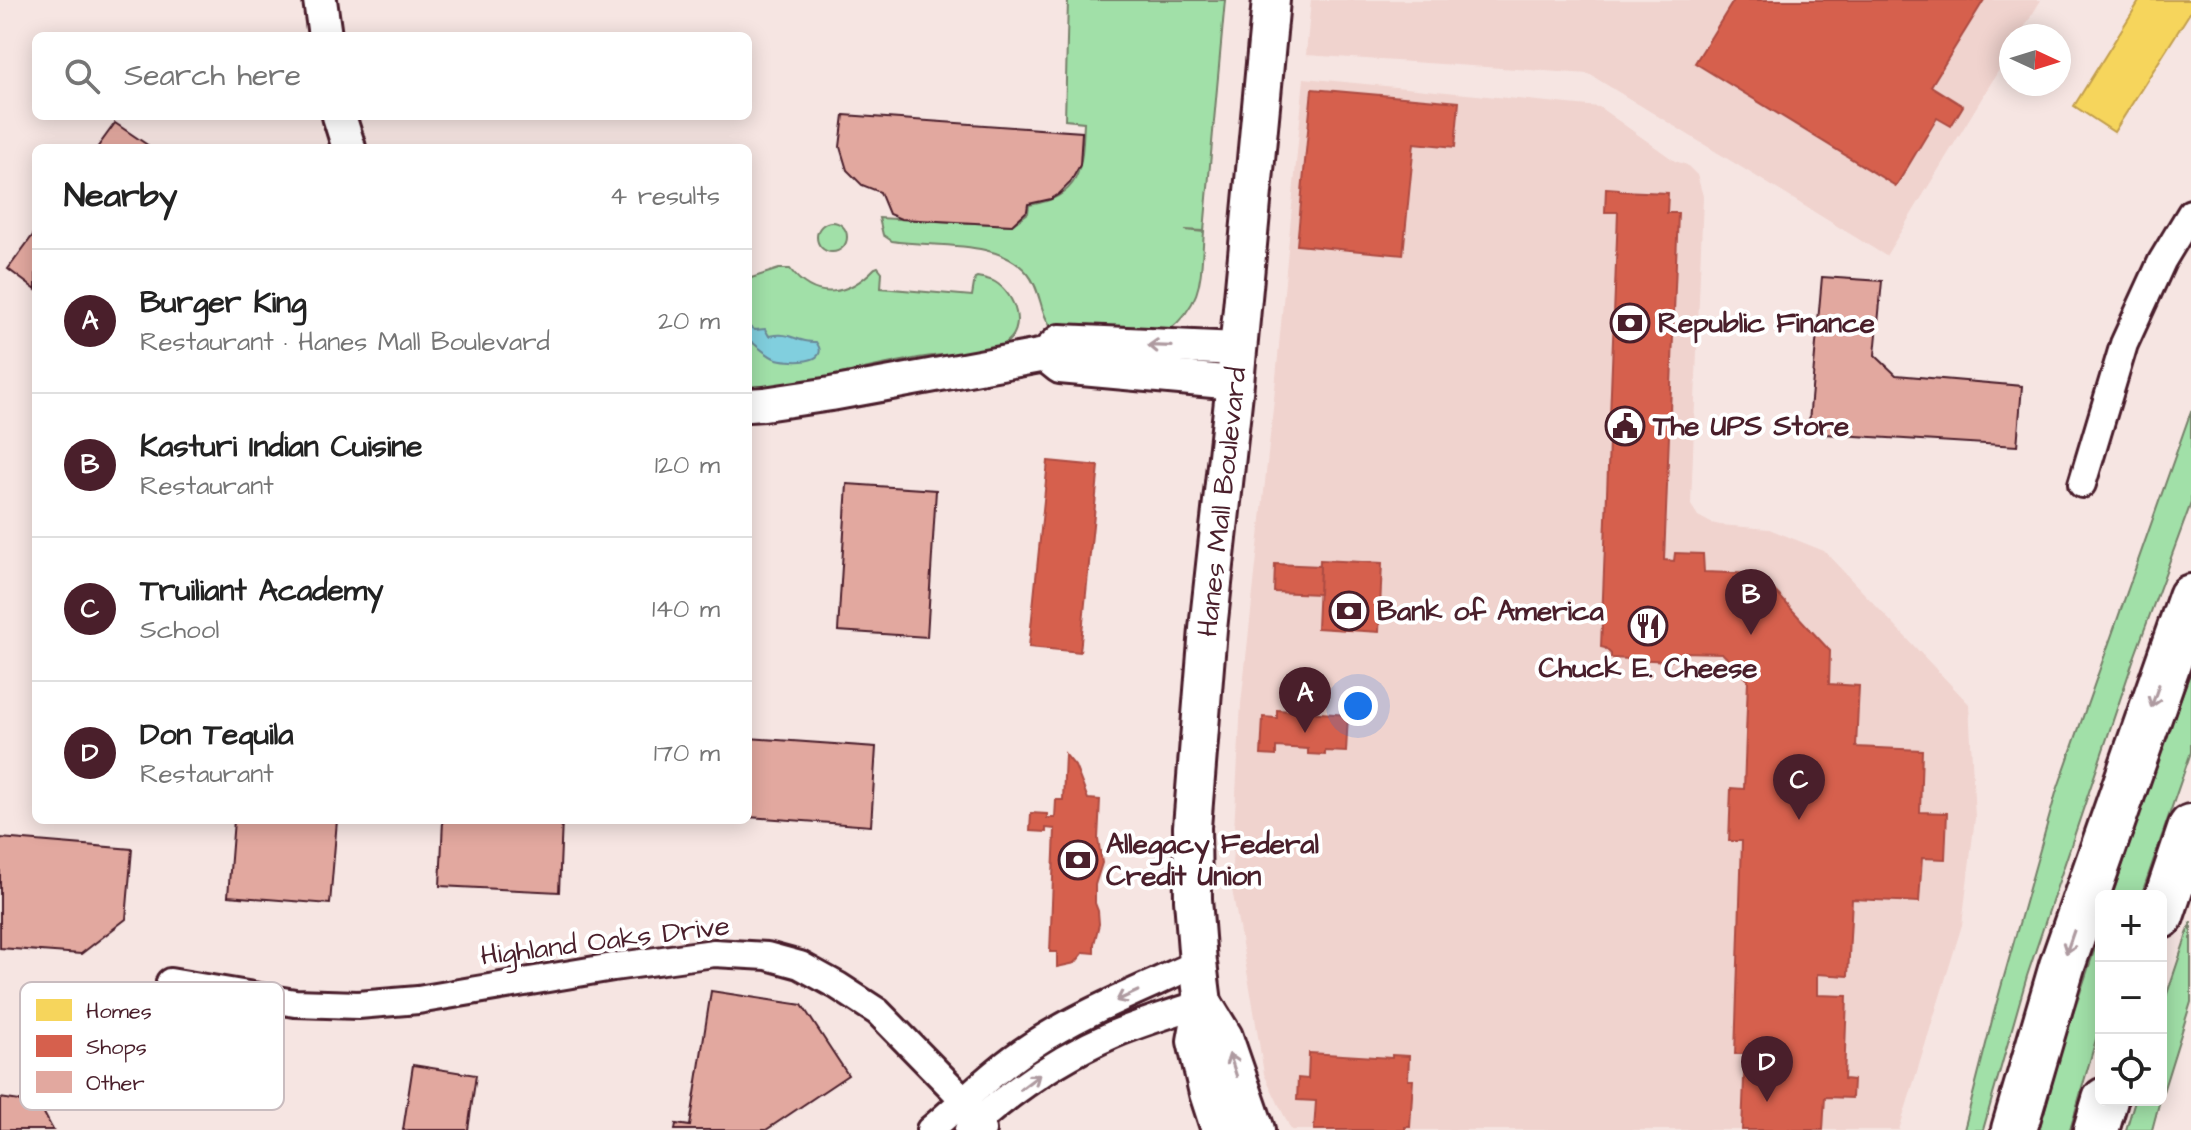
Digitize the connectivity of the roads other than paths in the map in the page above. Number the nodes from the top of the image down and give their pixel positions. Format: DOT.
graph roads {
  1 [pos="320,0"];
  2 [pos="1271,0"];
  3 [pos="324,32"];
  4 [pos="340,120"];
  5 [pos="348,144"];
  6 [pos="2191,213"];
  7 [pos="1236,366"];
  8 [pos="752,405"];
  9 [pos="2082,484"];
  10 [pos="2191,597"];
  11 [pos="2191,827"];
  12 [pos="2167,898"];
  13 [pos="1198,963"];
  14 [pos="284,1001"];
  15 [pos="1203,1003"];
  16 [pos="2103,1106"];
  17 [pos="973,1121"];
  18 [pos="930,1130"];
  19 [pos="1220,1130"];
  20 [pos="1256,1130"];
  21 [pos="2014,1130"];
  22 [pos="2096,1130"];
  1 -- 3 [label="street"];
  2 -- 7 [label="main road, Hanes Mall Boulevard"];
  4 -- 5 [label="street"];
  6 -- 9 [label="street"];
  7 -- 8 [label="street"];
  7 -- 13 [label="main road, Hanes Mall Boulevard"];
  10 -- 21 [label="highway, one-way"];
  11 -- 12 [label="highway"];
  13 -- 15 [label="main road, Hanes Mall Boulevard"];
  13 -- 17 [label="street, one-way"];
  14 -- 17 [label="street, Highland Oaks Drive"];
  17 -- 15 [label="street, one-way"];
  15 -- 19 [label="main road, Hanes Mall Boulevard"];
  20 -- 15 [label="main road, Hanes Mall Boulevard, one-way"];
  16 -- 22 [label="highway"];
  17 -- 18 [label="street"];
}
